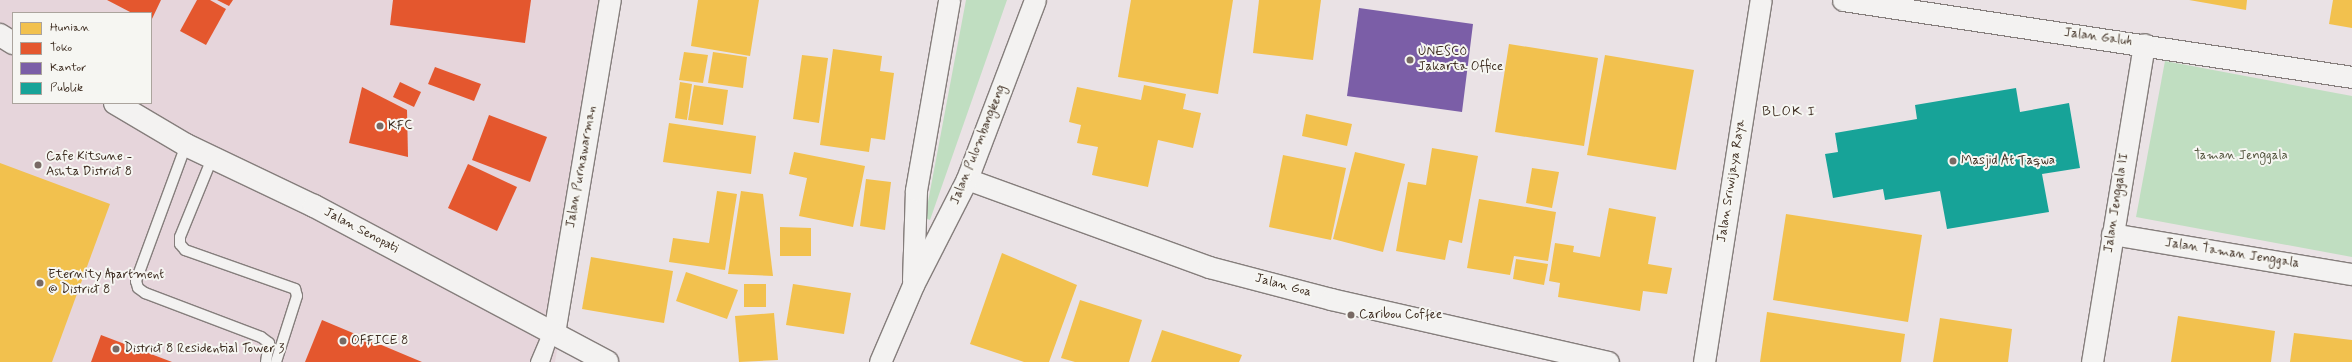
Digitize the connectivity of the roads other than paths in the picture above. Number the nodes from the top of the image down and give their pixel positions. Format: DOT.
graph roads {
  1 [pos="610,0"];
  2 [pos="949,0"];
  3 [pos="1035,0"];
  4 [pos="1761,0"];
  5 [pos="1843,0"];
  6 [pos="0,36"];
  7 [pos="12,42"];
  8 [pos="2144,44"];
  9 [pos="2352,77"];
  10 [pos="117,104"];
  11 [pos="186,145"];
  12 [pos="213,156"];
  13 [pos="967,179"];
  14 [pos="915,230"];
  15 [pos="2112,234"];
  16 [pos="939,237"];
  17 [pos="2352,274"];
  18 [pos="913,285"];
  19 [pos="551,332"];
  20 [pos="266,362"];
  21 [pos="276,362"];
  22 [pos="536,362"];
  23 [pos="544,362"];
  24 [pos="607,362"];
  25 [pos="880,362"];
  26 [pos="1608,362"];
  27 [pos="1704,362"];
  28 [pos="2092,362"];
  1 -- 19 [label="street, Jalan Purnawarman"];
  2 -- 14 [label="street, Jalan Pulombangkeng"];
  3 -- 13 [label="street, Jalan Pulombangkeng"];
  4 -- 27 [label="street, Jalan Sriwijaya Raya"];
  5 -- 8 [label="street, Jalan Galuh"];
  6 -- 7 [label="main road"];
  8 -- 9 [label="street, Jalan Galuh"];
  8 -- 15 [label="street, Jalan Jenggala II"];
  10 -- 11 [label="main road, Jalan Senopati"];
  11 -- 12 [label="main road, Jalan Senopati"];
  11 -- 20 [label="lane"];
  12 -- 19 [label="main road, Jalan Senopati"];
  12 -- 21 [label="lane"];
  13 -- 16 [label="street, Jalan Pulombangkeng"];
  13 -- 26 [label="street, Jalan Goa"];
  14 -- 16 [label="street"];
  14 -- 18 [label="street, Jalan Pulombangkeng"];
  15 -- 17 [label="street, Jalan Taman Jenggala"];
  15 -- 28 [label="street, Jalan Jenggala II"];
  16 -- 18 [label="street, Jalan Pulombangkeng"];
  18 -- 25 [label="street, Jalan Pulombangkeng"];
  19 -- 22 [label="lane"];
  19 -- 23 [label="lane"];
  19 -- 24 [label="main road, Jalan Senopati"];
}
